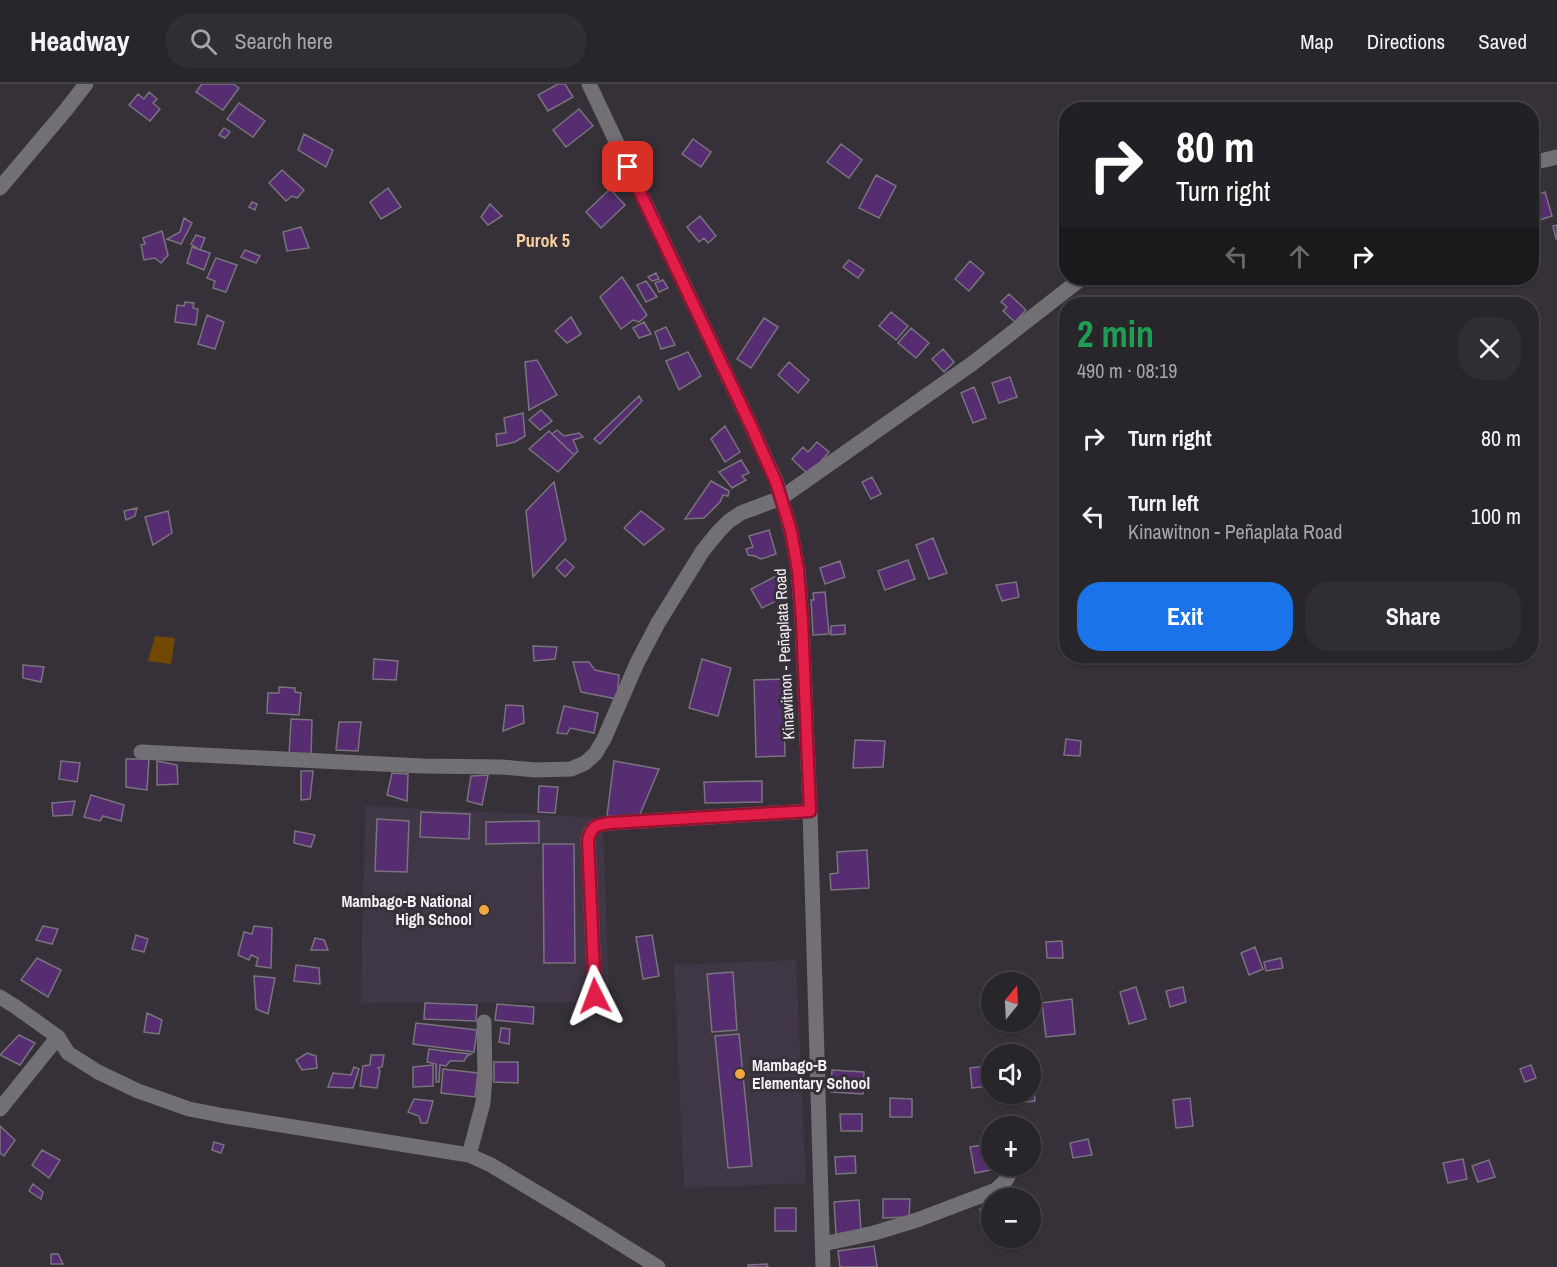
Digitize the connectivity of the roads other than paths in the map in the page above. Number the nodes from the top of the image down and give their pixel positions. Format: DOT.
graph roads {
  1 [pos="86,84"];
  2 [pos="589,84"];
  3 [pos="1557,157"];
  4 [pos="1539,161"];
  5 [pos="0,188"];
  6 [pos="1073,285"];
  7 [pos="781,498"];
  8 [pos="141,752"];
  9 [pos="810,811"];
  10 [pos="595,996"];
  11 [pos="0,997"];
  12 [pos="484,1022"];
  13 [pos="58,1037"];
  14 [pos="0,1109"];
  15 [pos="469,1155"];
  16 [pos="1008,1176"];
  17 [pos="823,1244"];
  18 [pos="658,1267"];
  19 [pos="823,1267"];
  1 -- 5 [label="street"];
  2 -- 7 [label="street, Kinawitnon - Peñaplata Road"];
  3 -- 4 [label="street"];
  6 -- 7 [label="street"];
  7 -- 8 [label="street"];
  7 -- 9 [label="street, Kinawitnon - Peñaplata Road"];
  9 -- 10 [label="street"];
  9 -- 17 [label="street, Kinawitnon - Peñaplata Road"];
  11 -- 13 [label="street"];
  12 -- 15 [label="street"];
  13 -- 14 [label="street"];
  13 -- 15 [label="street"];
  15 -- 18 [label="street"];
  16 -- 17 [label="street"];
  17 -- 19 [label="street, Kinawitnon - Peñaplata Road"];
}
